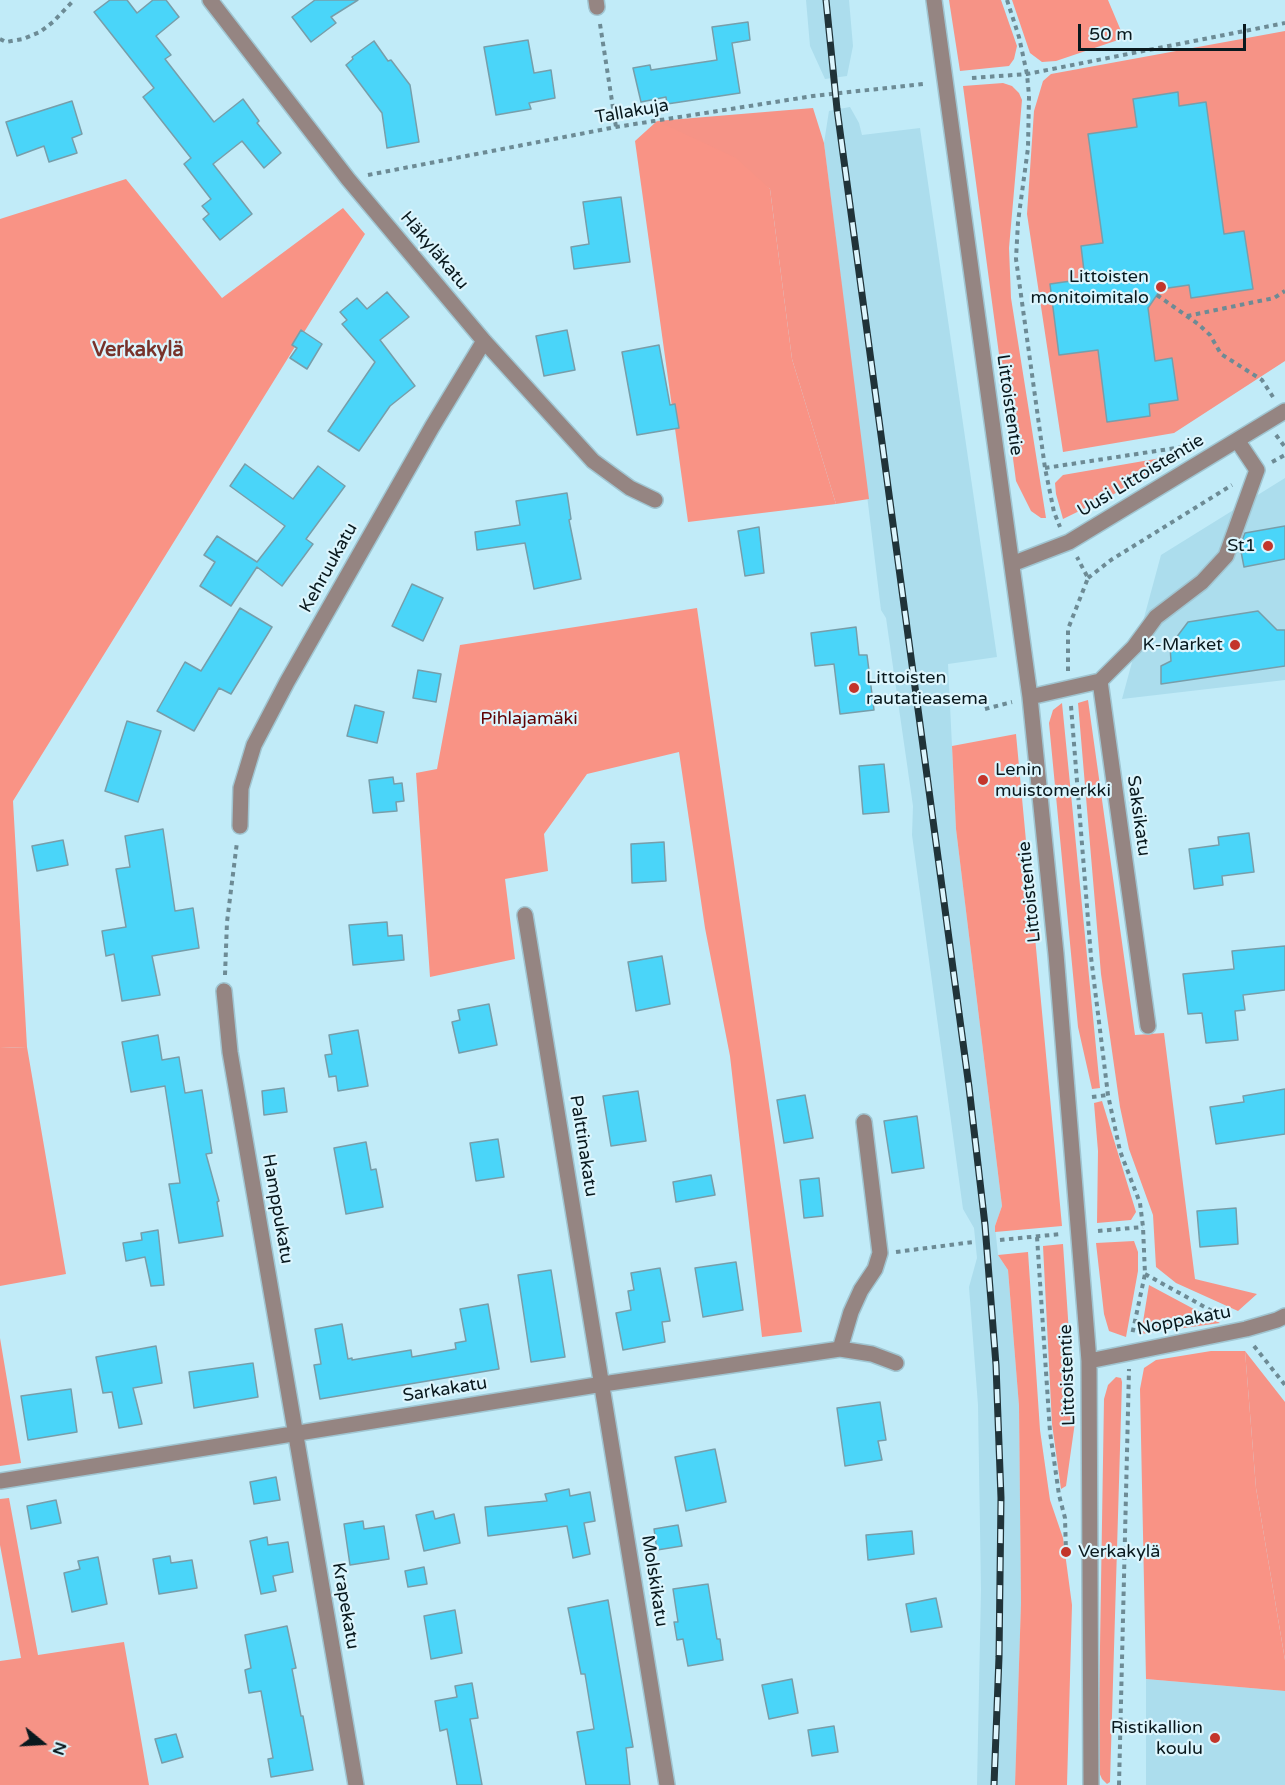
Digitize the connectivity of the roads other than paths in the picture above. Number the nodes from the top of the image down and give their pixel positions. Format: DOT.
graph roads {
  1 [pos="210,0"];
  2 [pos="934,0"];
  3 [pos="484,341"];
  4 [pos="1285,411"];
  5 [pos="1237,440"];
  6 [pos="655,500"];
  7 [pos="1012,564"];
  8 [pos="1100,681"];
  9 [pos="1030,697"];
  10 [pos="240,826"];
  11 [pos="525,915"];
  12 [pos="224,991"];
  13 [pos="1148,1026"];
  14 [pos="864,1122"];
  15 [pos="1285,1316"];
  16 [pos="840,1349"];
  17 [pos="1089,1361"];
  18 [pos="896,1363"];
  19 [pos="603,1384"];
  20 [pos="296,1434"];
  21 [pos="0,1481"];
  22 [pos="356,1785"];
  23 [pos="667,1785"];
  24 [pos="1091,1785"];
  1 -- 3 [label="street, Häkyläkatu"];
  2 -- 7 [label="street, Littoistentie"];
  3 -- 6 [label="street, Häkyläkatu"];
  3 -- 10 [label="street, Kehruukatu"];
  4 -- 5 [label="street, Uusi Littoistentie"];
  5 -- 7 [label="street, Uusi Littoistentie"];
  5 -- 8 [label="street"];
  7 -- 9 [label="street, Littoistentie"];
  8 -- 9 [label="street"];
  8 -- 13 [label="street, Saksikatu"];
  9 -- 17 [label="street, Littoistentie"];
  11 -- 19 [label="street, Palttinakatu"];
  12 -- 20 [label="street, Hamppukatu"];
  14 -- 16 [label="street"];
  15 -- 17 [label="street, Noppakatu"];
  16 -- 18 [label="street, Sarkakatu"];
  16 -- 19 [label="street, Sarkakatu"];
  17 -- 24 [label="street, Littoistentie"];
  19 -- 20 [label="street, Sarkakatu"];
  19 -- 23 [label="street, Molskikatu"];
  20 -- 21 [label="street, Sarkakatu"];
  20 -- 22 [label="street, Krapekatu"];
}
